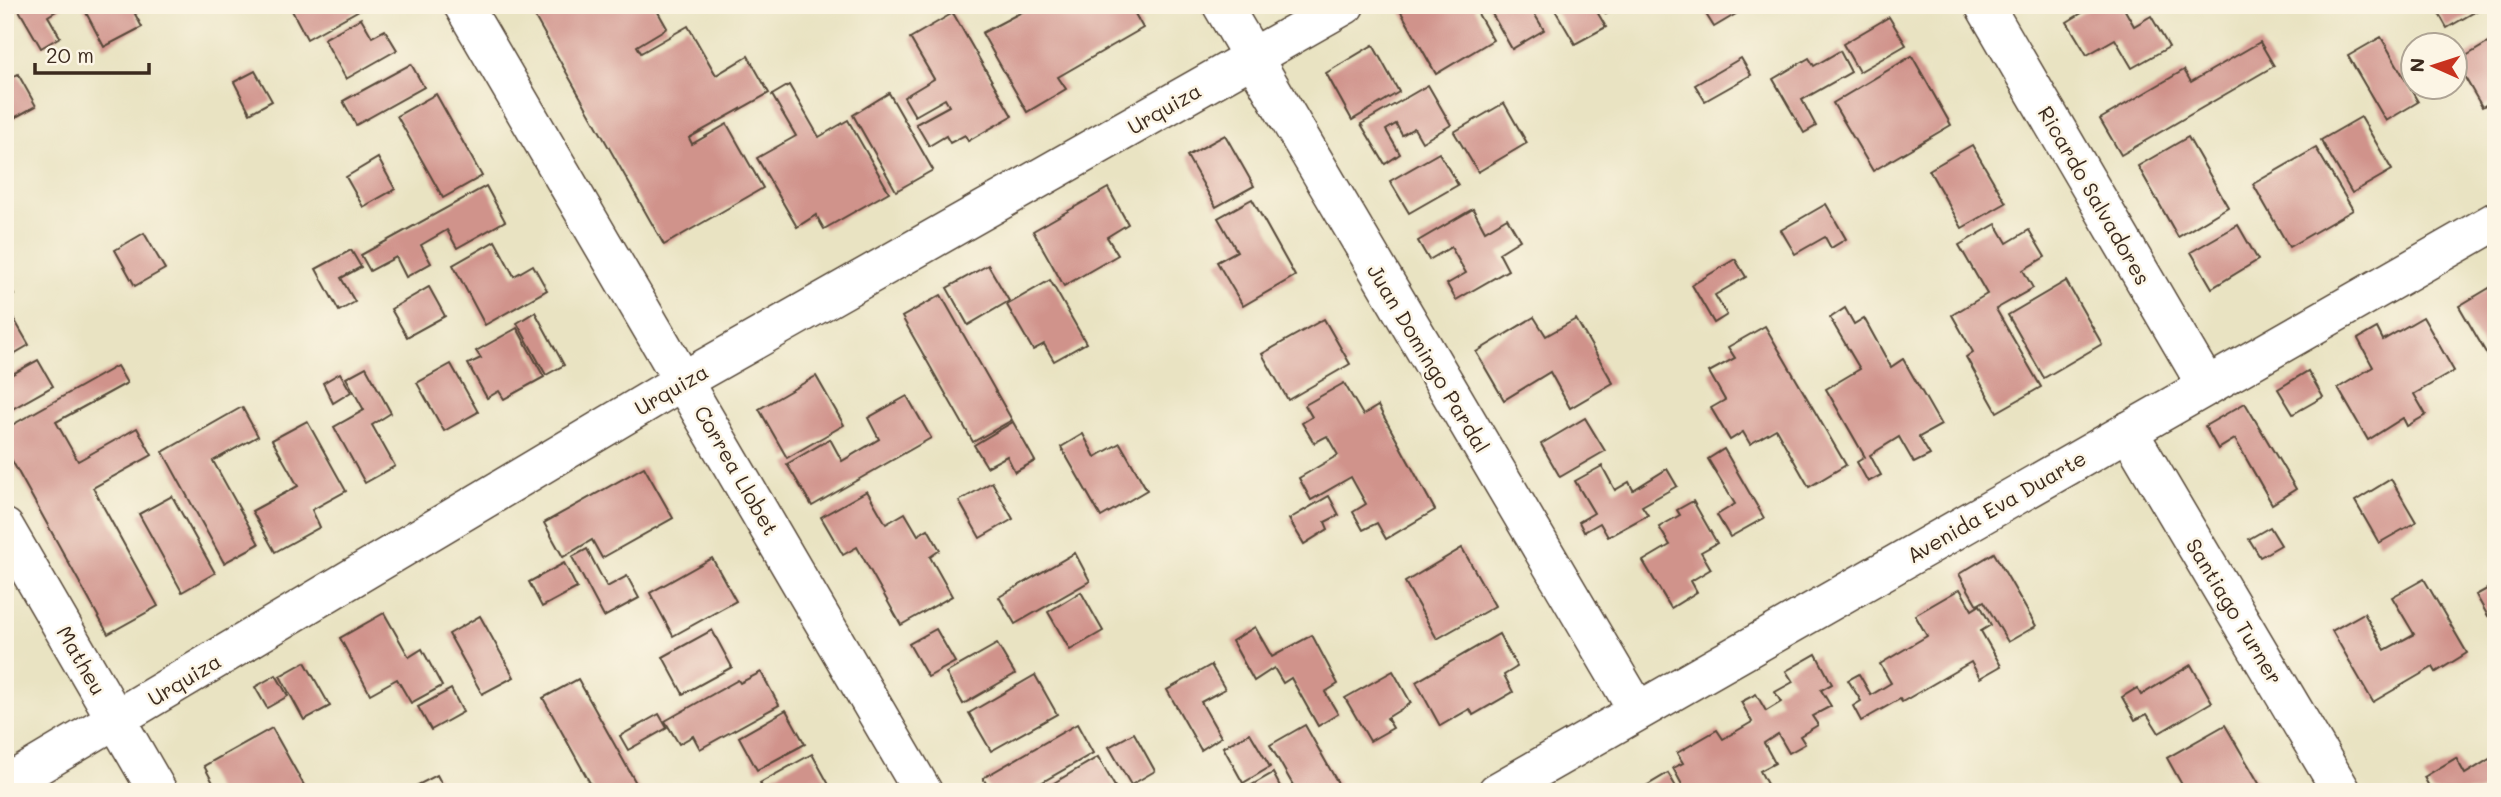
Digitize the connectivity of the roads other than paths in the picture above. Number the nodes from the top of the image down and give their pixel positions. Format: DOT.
graph roads {
  1 [pos="463,5"];
  2 [pos="1222,5"];
  3 [pos="1345,5"];
  4 [pos="1984,5"];
  5 [pos="1253,58"];
  6 [pos="2496,221"];
  7 [pos="684,380"];
  8 [pos="2206,385"];
  9 [pos="2128,431"];
  10 [pos="5,528"];
  11 [pos="1637,710"];
  12 [pos="117,719"];
  13 [pos="1543,780"];
  14 [pos="5,785"];
  15 [pos="158,792"];
  16 [pos="923,792"];
  17 [pos="1497,792"];
  18 [pos="2342,792"];
  1 -- 7 [label="street, Correa Llobet"];
  2 -- 5 [label="street, Juan Domingo Pardal"];
  3 -- 5 [label="street, Urquiza"];
  4 -- 8 [label="street, Ricardo Salvadores"];
  5 -- 7 [label="street, Urquiza"];
  5 -- 11 [label="street, Juan Domingo Pardal"];
  6 -- 8 [label="street, Avenida Eva Duarte"];
  7 -- 12 [label="street, Urquiza"];
  7 -- 16 [label="street, Correa Llobet"];
  8 -- 9 [label="street, Avenida Eva Duarte"];
  9 -- 11 [label="street, Avenida Eva Duarte"];
  9 -- 18 [label="street, Santiago Turner"];
  10 -- 12 [label="street, Matheu"];
  11 -- 13 [label="street, Avenida Eva Duarte"];
  12 -- 14 [label="street, Urquiza"];
  12 -- 15 [label="street, Matheu"];
  13 -- 17 [label="street, Avenida Eva Duarte"];
}
